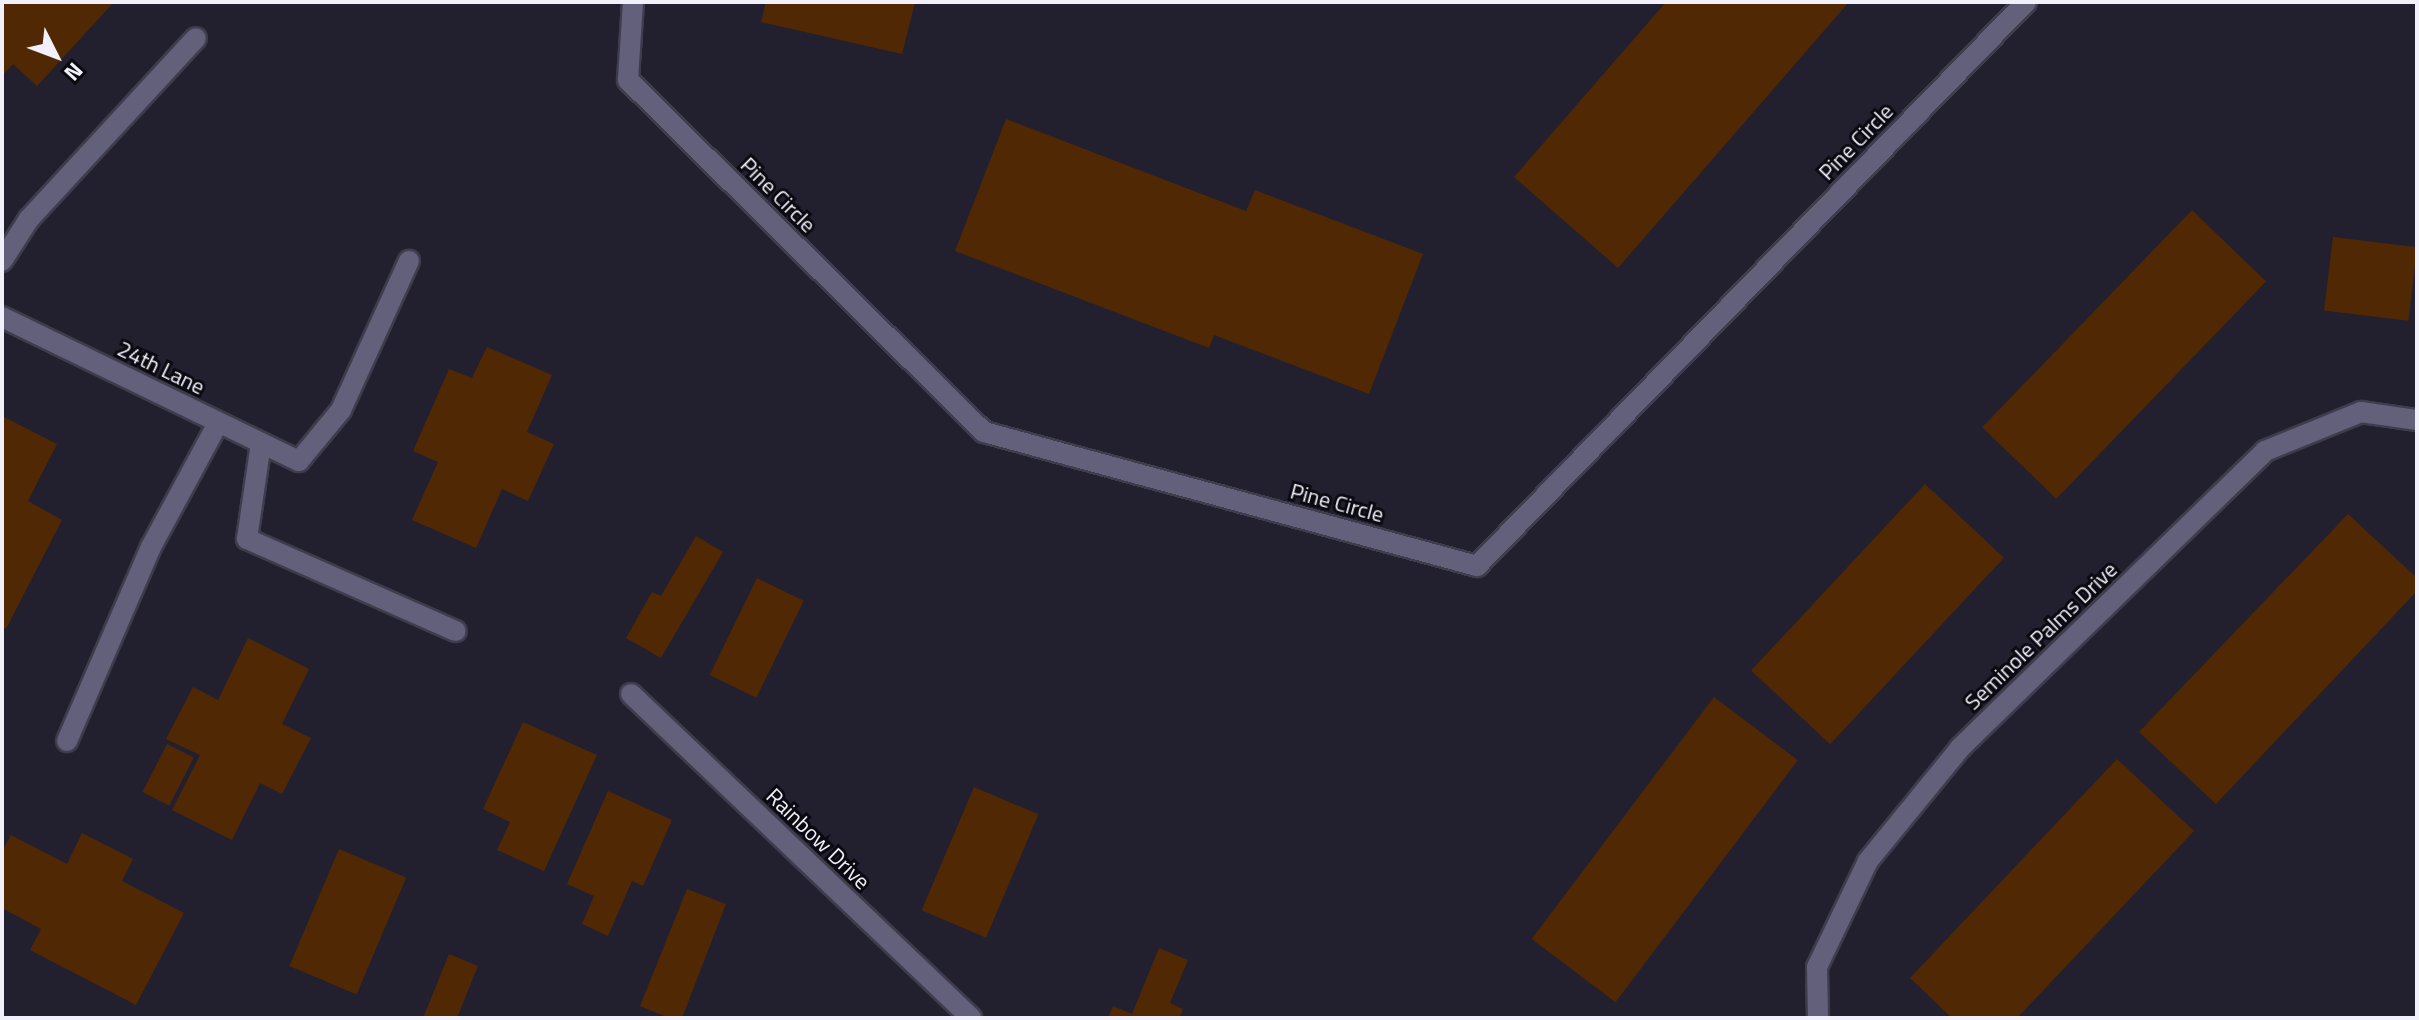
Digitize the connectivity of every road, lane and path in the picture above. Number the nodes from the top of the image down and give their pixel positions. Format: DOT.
graph roads {
  1 [pos="633,2"];
  2 [pos="2026,2"];
  3 [pos="196,38"];
  4 [pos="2,261"];
  5 [pos="409,261"];
  6 [pos="2,317"];
  7 [pos="2417,420"];
  8 [pos="218,423"];
  9 [pos="261,443"];
  10 [pos="456,631"];
  11 [pos="631,694"];
  12 [pos="67,741"];
  13 [pos="971,1018"];
  14 [pos="1818,1018"];
  1 -- 2 [label="street, Pine Circle"];
  3 -- 4 [label="street"];
  5 -- 9 [label="street, 24th Lane"];
  6 -- 8 [label="street, 24th Lane"];
  7 -- 14 [label="street, Seminole Palms Drive"];
  8 -- 9 [label="street, 24th Lane"];
  8 -- 12 [label="street"];
  9 -- 10 [label="street"];
  11 -- 13 [label="street, Rainbow Drive"];
}
